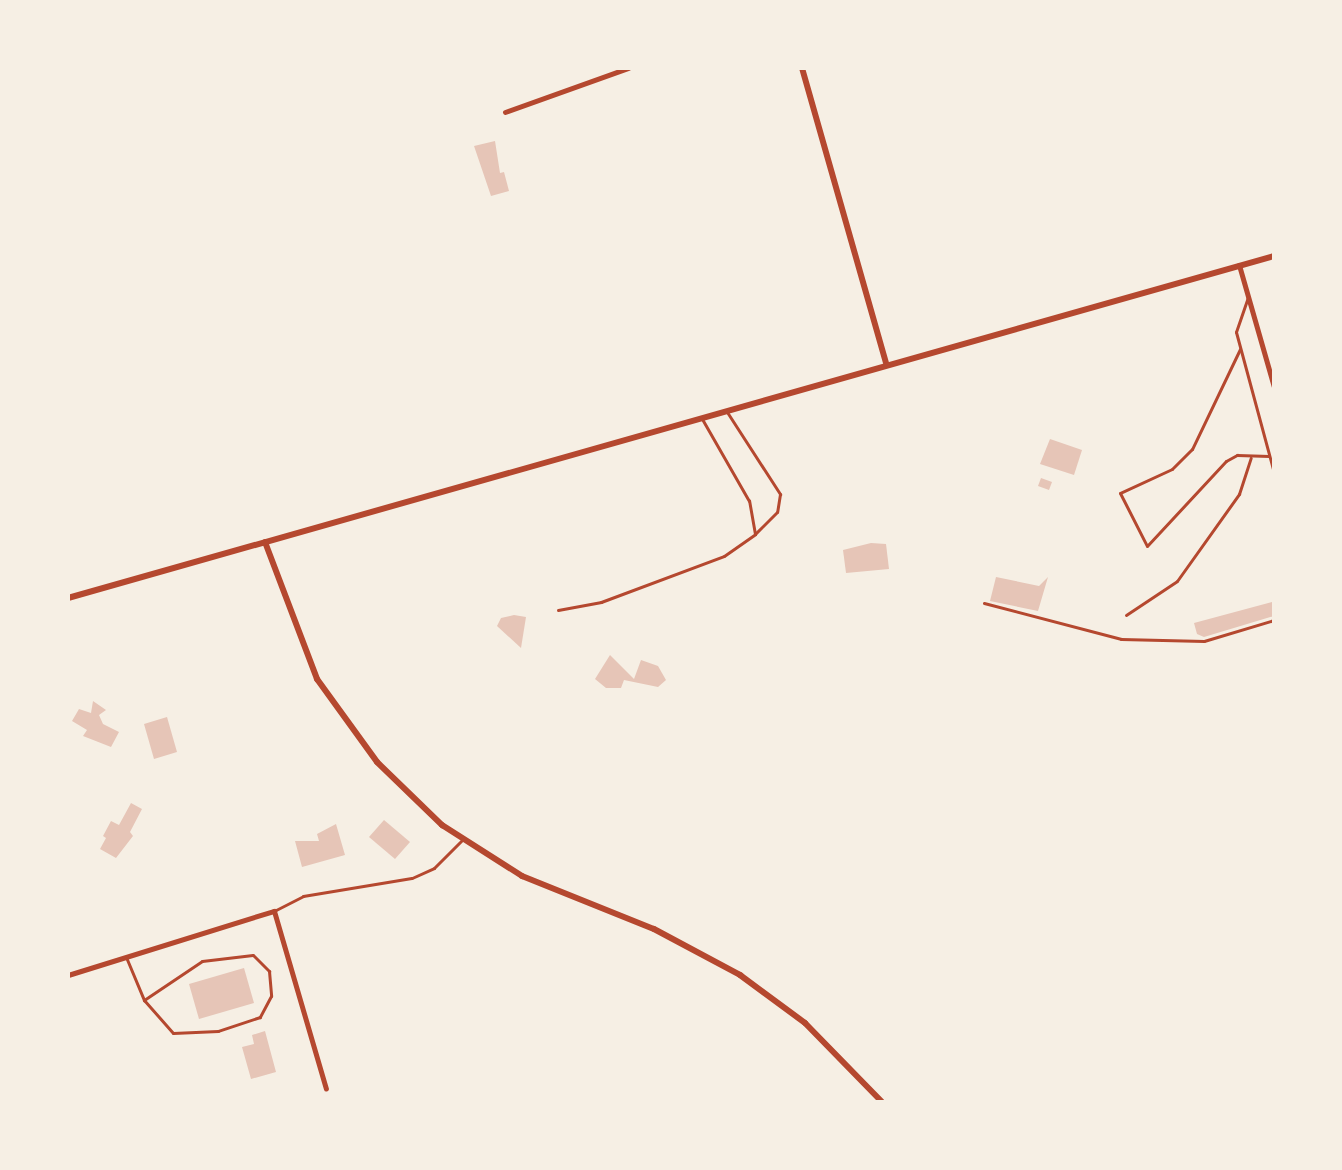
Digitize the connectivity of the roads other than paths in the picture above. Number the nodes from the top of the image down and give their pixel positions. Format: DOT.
graph roads {
  1 [pos="628,68"];
  2 [pos="802,68"];
  3 [pos="505,112"];
  4 [pos="1274,256"];
  5 [pos="1239,265"];
  6 [pos="1248,297"];
  7 [pos="1240,349"];
  8 [pos="886,363"];
  9 [pos="1274,387"];
  10 [pos="725,409"];
  11 [pos="700,416"];
  12 [pos="1269,456"];
  13 [pos="1251,458"];
  14 [pos="1274,473"];
  15 [pos="755,534"];
  16 [pos="265,542"];
  17 [pos="68,598"];
  18 [pos="984,603"];
  19 [pos="558,610"];
  20 [pos="1126,615"];
  21 [pos="1274,620"];
  22 [pos="462,840"];
  23 [pos="274,911"];
  24 [pos="126,957"];
  25 [pos="68,975"];
  26 [pos="144,1000"];
  27 [pos="326,1089"];
  28 [pos="882,1102"];
  1 -- 3 [label="street"];
  2 -- 8 [label="street"];
  4 -- 5 [label="street"];
  5 -- 6 [label="street"];
  5 -- 8 [label="street"];
  6 -- 7 [label="lane"];
  6 -- 9 [label="street"];
  7 -- 12 [label="lane"];
  7 -- 13 [label="lane"];
  8 -- 10 [label="street"];
  10 -- 11 [label="street"];
  10 -- 15 [label="lane"];
  11 -- 15 [label="lane"];
  11 -- 16 [label="street"];
  12 -- 13 [label="lane"];
  12 -- 14 [label="lane"];
  13 -- 20 [label="lane"];
  15 -- 19 [label="lane"];
  16 -- 17 [label="street"];
  16 -- 22 [label="street"];
  18 -- 21 [label="lane"];
  22 -- 23 [label="lane"];
  22 -- 28 [label="street"];
  23 -- 24 [label="street"];
  23 -- 27 [label="street"];
  24 -- 25 [label="street"];
  24 -- 26 [label="lane"];
  26 -- 26 [label="lane"];
}
